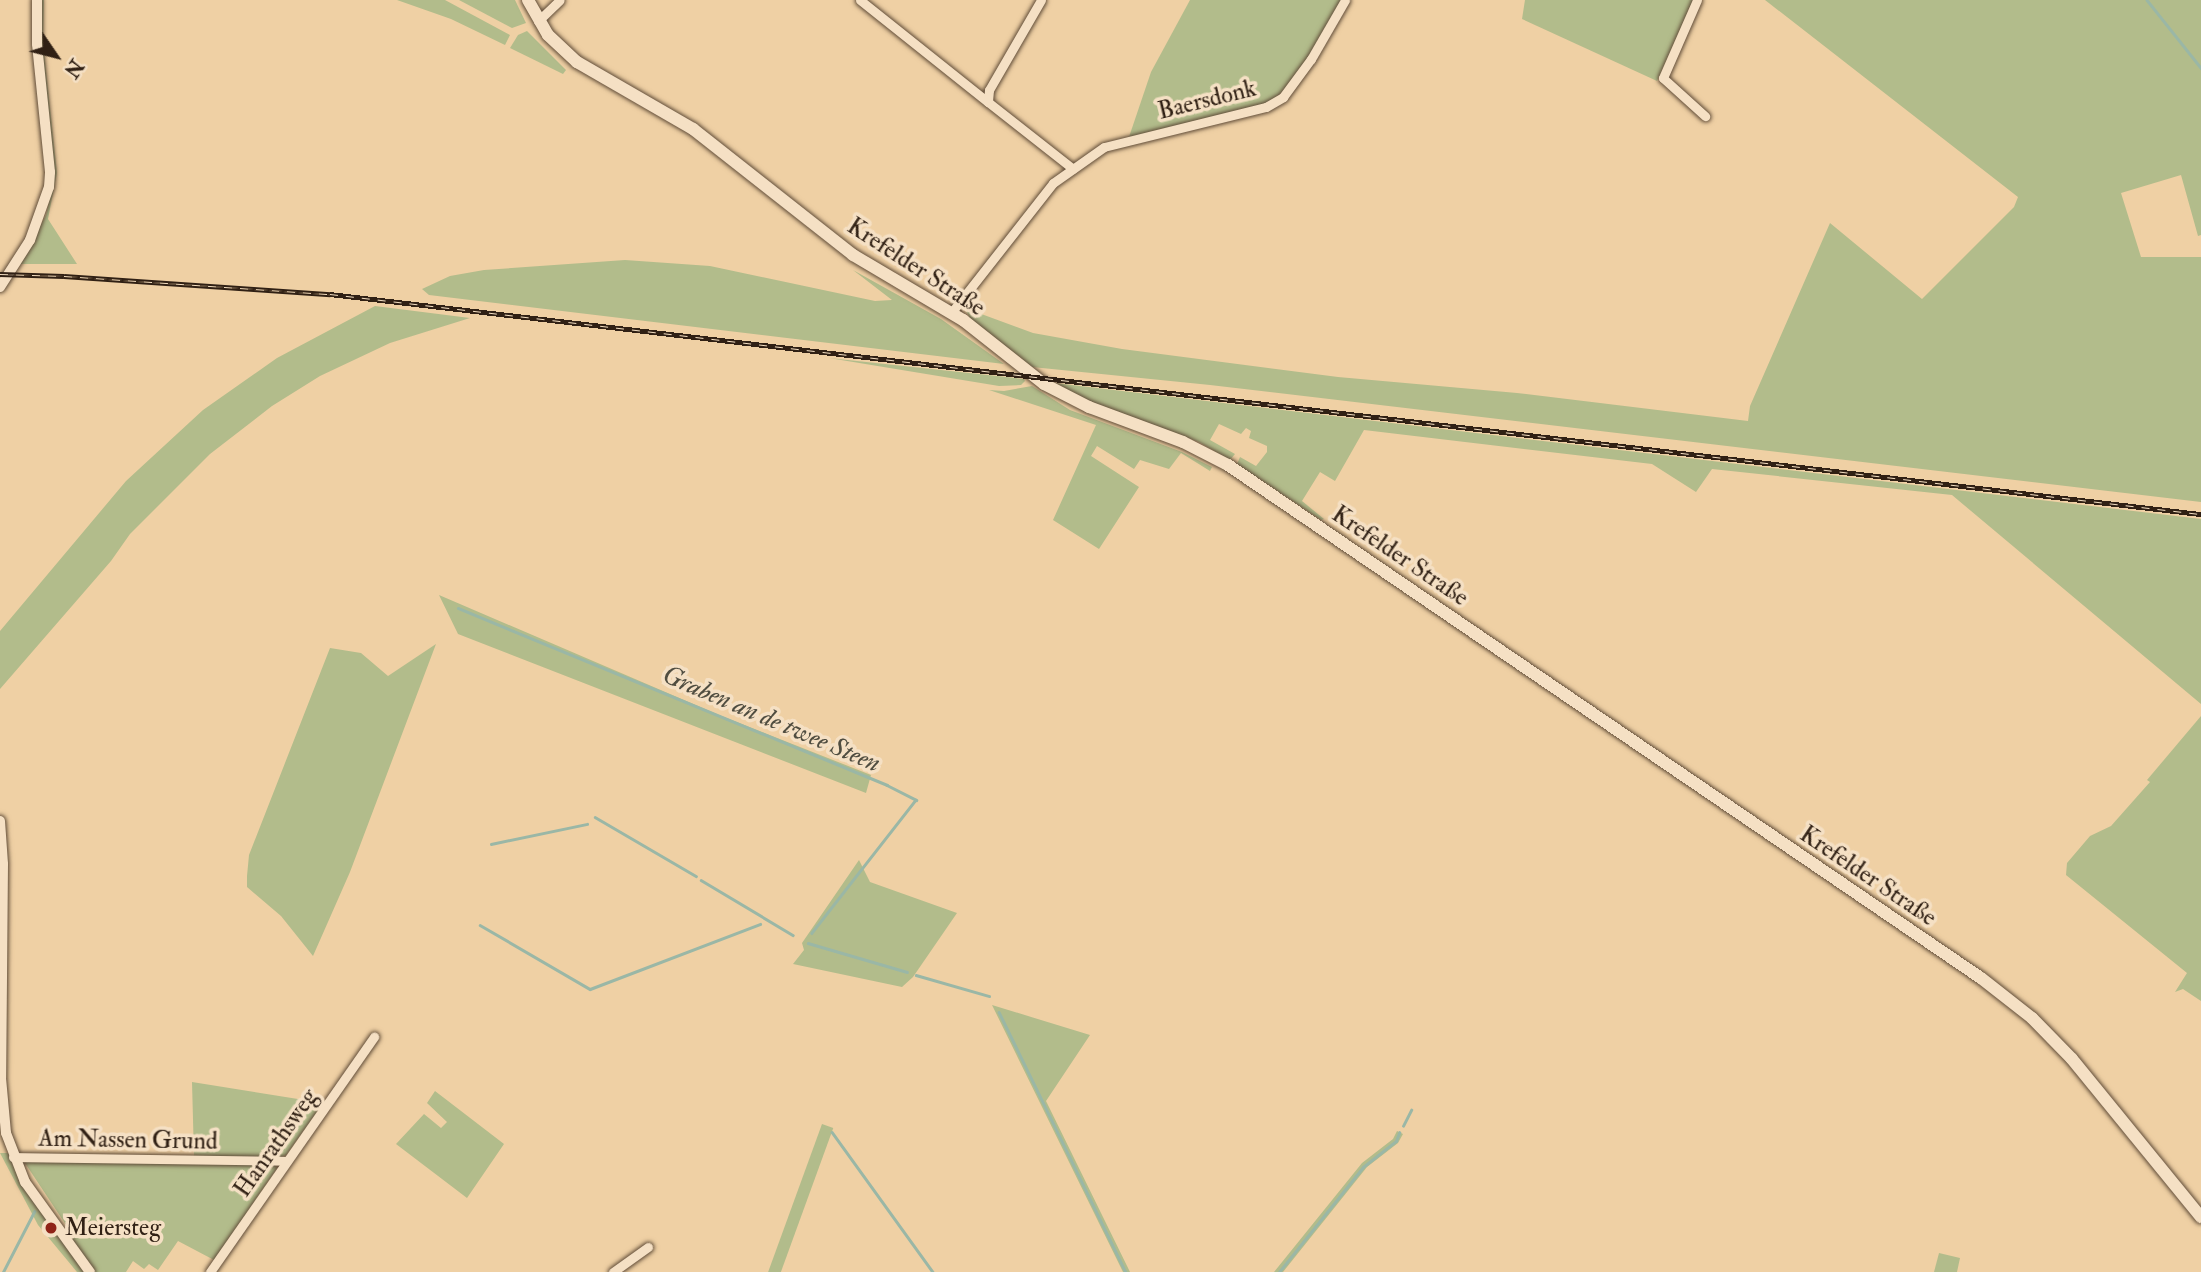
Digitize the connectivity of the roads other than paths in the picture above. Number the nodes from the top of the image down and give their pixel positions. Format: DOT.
graph roads {
  1 [pos="37,0"];
  2 [pos="528,0"];
  3 [pos="561,0"];
  4 [pos="860,0"];
  5 [pos="1041,0"];
  6 [pos="1345,0"];
  7 [pos="1697,0"];
  8 [pos="538,21"];
  9 [pos="988,102"];
  10 [pos="1705,116"];
  11 [pos="1073,169"];
  12 [pos="0,287"];
  13 [pos="951,313"];
  14 [pos="0,821"];
  15 [pos="374,1037"];
  16 [pos="13,1157"];
  17 [pos="286,1161"];
  18 [pos="2201,1217"];
  19 [pos="648,1247"];
  20 [pos="90,1272"];
  21 [pos="210,1272"];
  22 [pos="614,1272"];
  1 -- 12 [label="street"];
  2 -- 8 [label="main road, Krefelder Straße"];
  3 -- 8 [label="street"];
  4 -- 9 [label="street"];
  5 -- 9 [label="street"];
  6 -- 11 [label="street, Baersdonk"];
  7 -- 10 [label="street"];
  8 -- 13 [label="main road, Krefelder Straße"];
  9 -- 11 [label="street"];
  11 -- 13 [label="street, Baersdonk"];
  13 -- 18 [label="main road, Krefelder Straße"];
  14 -- 16 [label="street"];
  15 -- 17 [label="street, Hanrathsweg"];
  16 -- 17 [label="street, Am Nassen Grund"];
  16 -- 20 [label="street"];
  17 -- 21 [label="street, Hanrathsweg"];
  19 -- 22 [label="street"];
}
